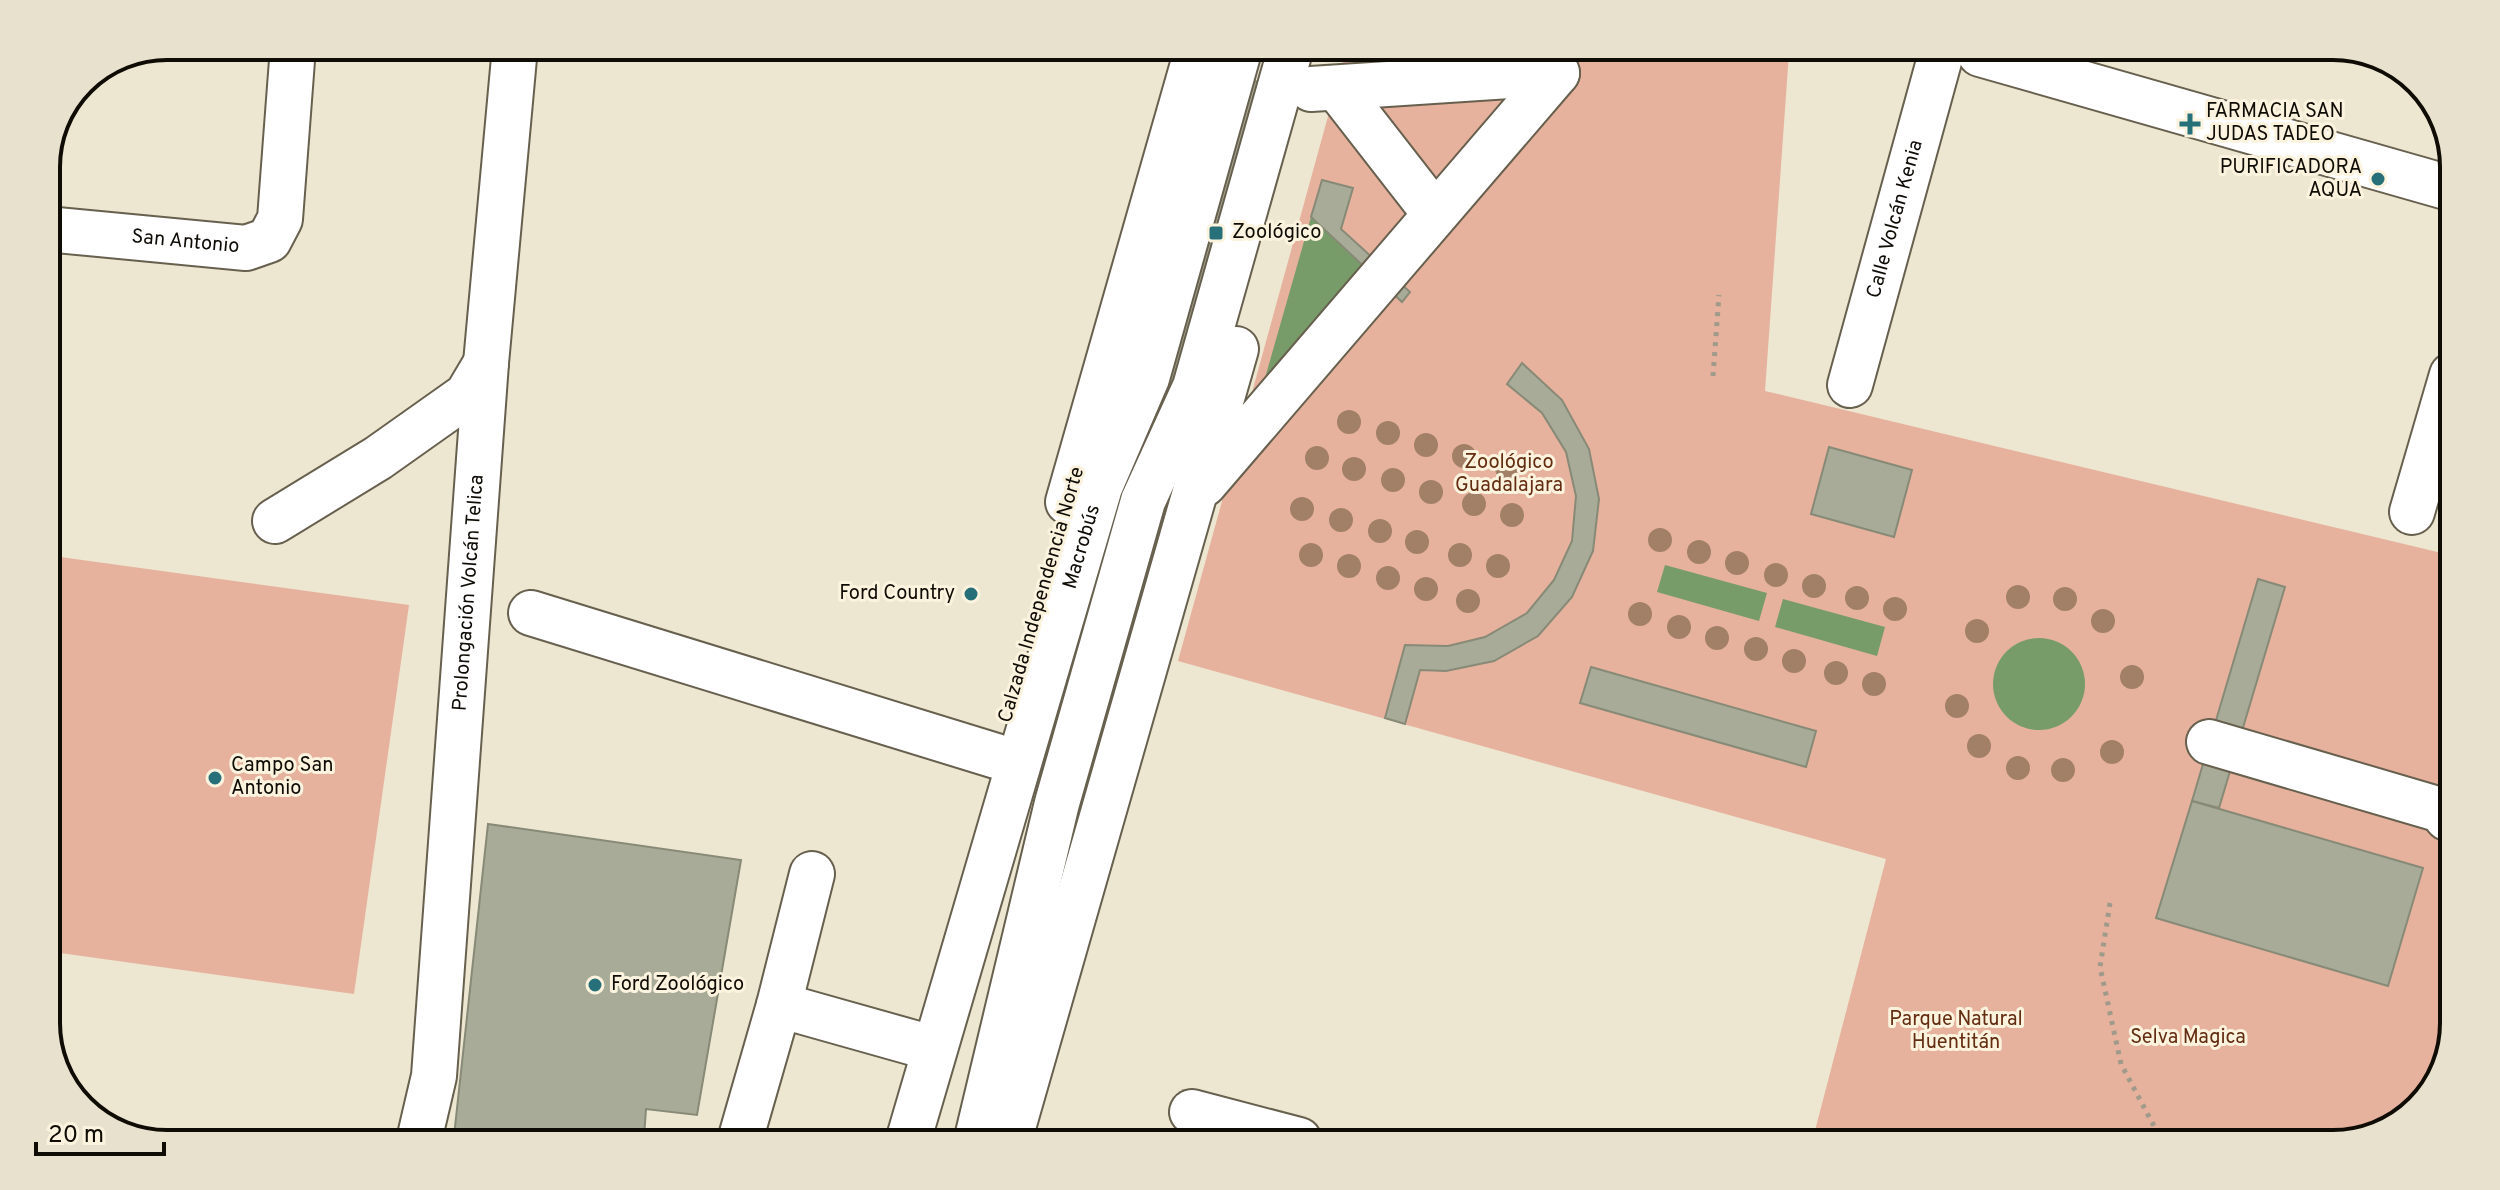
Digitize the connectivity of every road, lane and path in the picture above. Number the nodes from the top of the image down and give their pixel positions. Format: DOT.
graph roads {
  1 [pos="292,60"];
  2 [pos="514,60"];
  3 [pos="1194,60"];
  4 [pos="1236,60"];
  5 [pos="1287,60"];
  6 [pos="1939,60"];
  7 [pos="2001,60"];
  8 [pos="1323,76"];
  9 [pos="2440,185"];
  10 [pos="1435,214"];
  11 [pos="60,230"];
  12 [pos="1719,295"];
  13 [pos="486,363"];
  14 [pos="1713,376"];
  15 [pos="1850,385"];
  16 [pos="2440,416"];
  17 [pos="1194,496"];
  18 [pos="2412,512"];
  19 [pos="275,521"];
  20 [pos="531,613"];
  21 [pos="2209,742"];
  22 [pos="996,756"];
  23 [pos="2440,810"];
  24 [pos="812,874"];
  25 [pos="2110,903"];
  26 [pos="779,1005"];
  27 [pos="914,1043"];
  28 [pos="1210,1124"];
  29 [pos="421,1130"];
  30 [pos="743,1130"];
  31 [pos="887,1130"];
  32 [pos="911,1130"];
  33 [pos="979,1130"];
  34 [pos="1012,1130"];
  35 [pos="1243,1130"];
  36 [pos="2156,1130"];
  1 -- 11 [label="street, San Antonio"];
  2 -- 13 [label="street, Prolongación Volcán Telica"];
  3 -- 22 [label="street, Calzada Independencia Norte"];
  4 -- 32 [label="street, Macrobús"];
  5 -- 33 [label="street"];
  6 -- 15 [label="street, Calle Volcán Kenia"];
  7 -- 9 [label="street"];
  8 -- 10 [label="street"];
  8 -- 10 [label="street"];
  8 -- 17 [label="street"];
  10 -- 17 [label="street"];
  12 -- 14 [label="path"];
  13 -- 19 [label="street"];
  13 -- 29 [label="street, Prolongación Volcán Telica"];
  16 -- 18 [label="street"];
  17 -- 34 [label="street"];
  20 -- 22 [label="street"];
  21 -- 23 [label="street"];
  22 -- 27 [label="street, Calzada Independencia Norte"];
  24 -- 26 [label="street"];
  25 -- 36 [label="path"];
  26 -- 27 [label="street"];
  26 -- 30 [label="street"];
  27 -- 31 [label="street, Calzada Independencia Norte"];
  28 -- 35 [label="street"];
}
